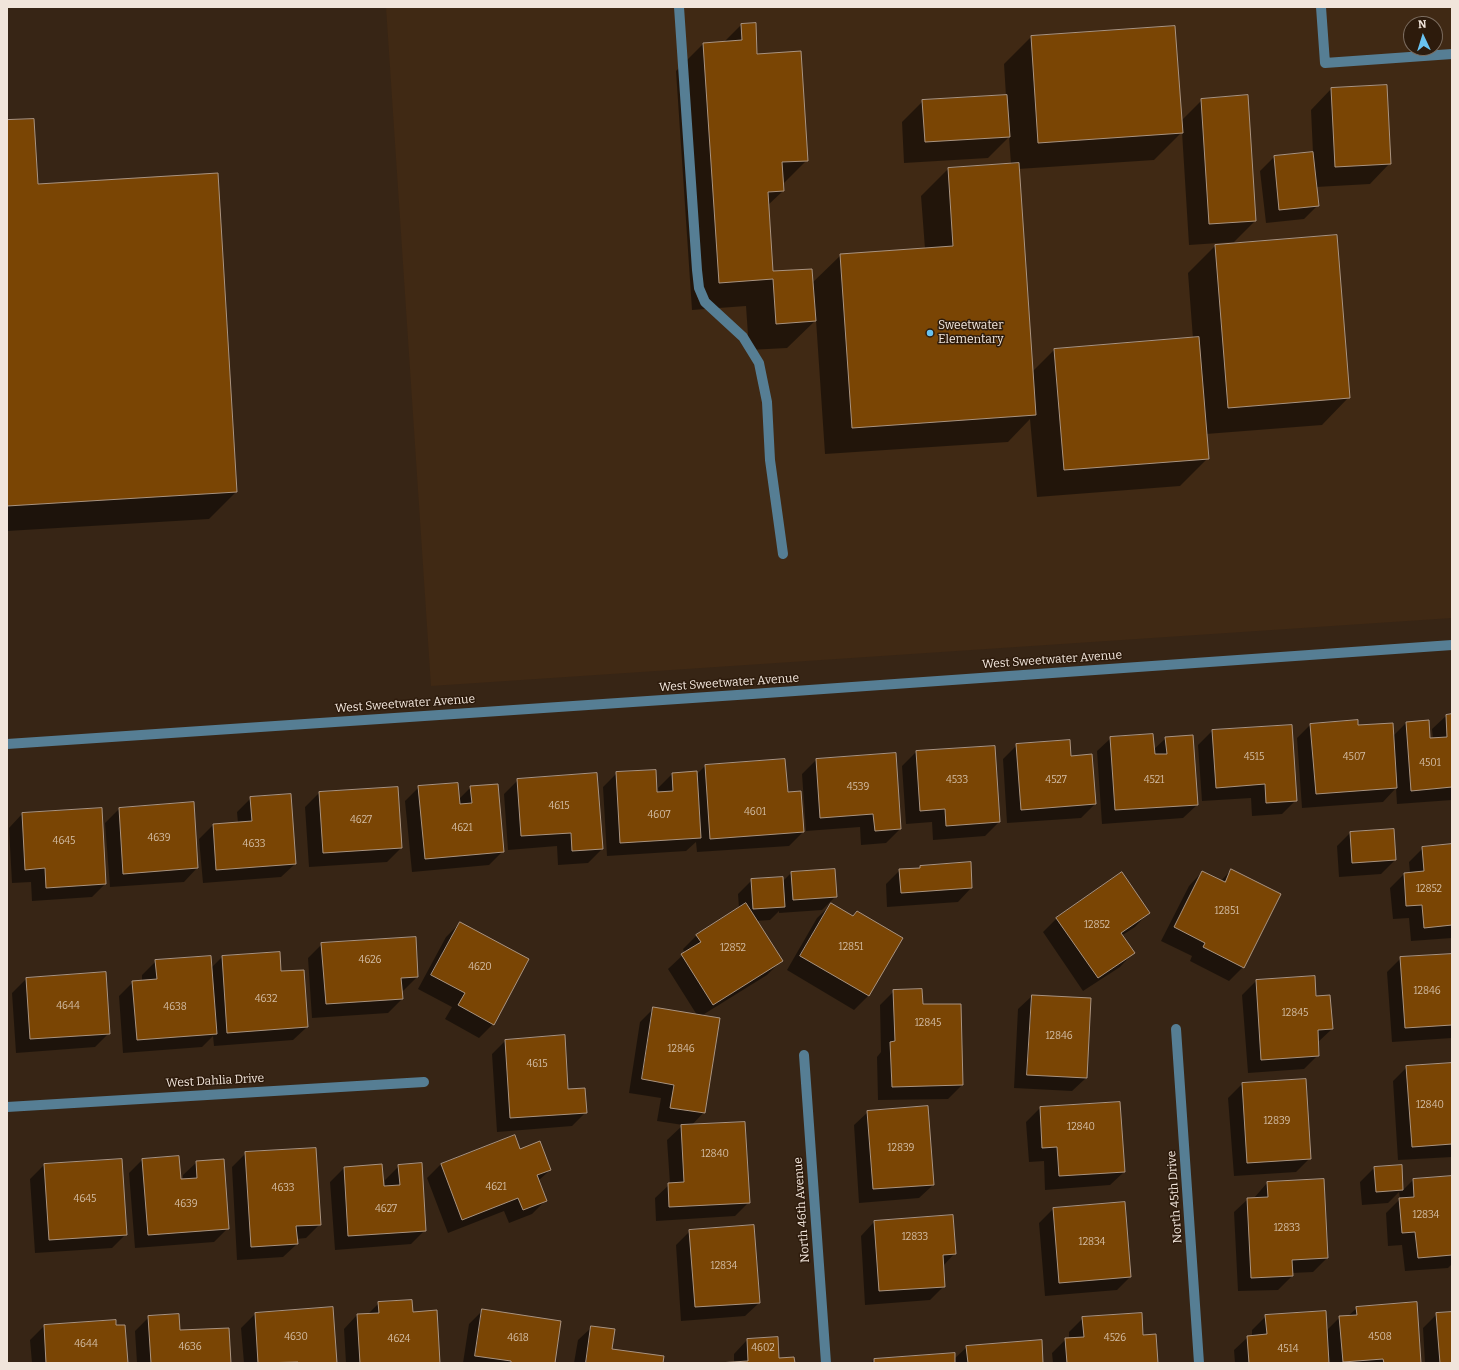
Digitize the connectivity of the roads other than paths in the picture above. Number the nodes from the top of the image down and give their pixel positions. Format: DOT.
graph roads {
  1 [pos="679,7"];
  2 [pos="1321,7"];
  3 [pos="1452,54"];
  4 [pos="783,554"];
  5 [pos="1452,645"];
  6 [pos="7,744"];
  7 [pos="1176,1029"];
  8 [pos="804,1055"];
  9 [pos="424,1082"];
  10 [pos="7,1107"];
  11 [pos="826,1363"];
  12 [pos="1199,1363"];
  1 -- 4 [label="street"];
  2 -- 3 [label="street"];
  5 -- 6 [label="street, West Sweetwater Avenue"];
  7 -- 12 [label="street, North 45th Drive"];
  8 -- 11 [label="street, North 46th Avenue"];
  9 -- 10 [label="street, West Dahlia Drive"];
}
